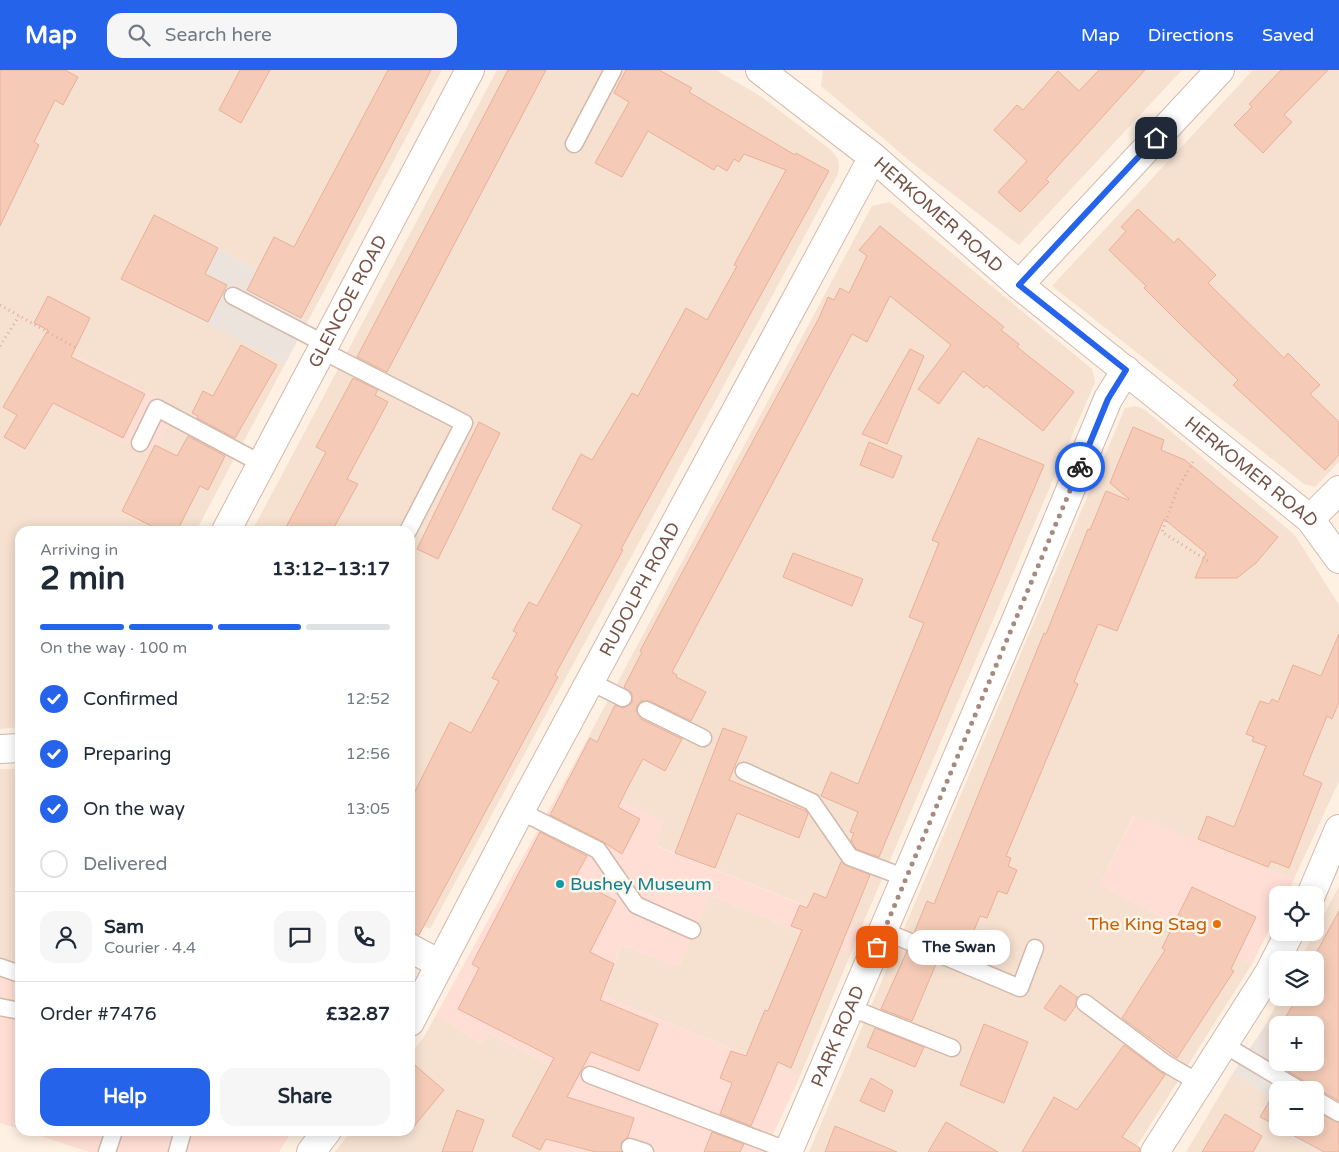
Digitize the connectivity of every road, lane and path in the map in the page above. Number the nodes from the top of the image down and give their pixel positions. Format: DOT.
graph roads {
  1 [pos="470,70"];
  2 [pos="613,70"];
  3 [pos="1220,70"];
  4 [pos="773,73"];
  5 [pos="574,144"];
  6 [pos="873,157"];
  7 [pos="1019,285"];
  8 [pos="233,296"];
  9 [pos="0,305"];
  10 [pos="19,316"];
  11 [pos="0,346"];
  12 [pos="323,347"];
  13 [pos="78,349"];
  14 [pos="1126,370"];
  15 [pos="1209,436"];
  16 [pos="140,443"];
  17 [pos="262,464"];
  18 [pos="1339,490"];
  19 [pos="1310,519"];
  20 [pos="229,526"];
  21 [pos="411,526"];
  22 [pos="1339,559"];
  23 [pos="1208,561"];
  24 [pos="591,682"];
  25 [pos="622,698"];
  26 [pos="646,710"];
  27 [pos="703,738"];
  28 [pos="15,748"];
  29 [pos="0,749"];
  30 [pos="744,770"];
  31 [pos="520,811"];
  32 [pos="1339,829"];
  33 [pos="906,878"];
  34 [pos="1315,886"];
  35 [pos="692,930"];
  36 [pos="884,932"];
  37 [pos="1285,941"];
  38 [pos="1035,948"];
  39 [pos="415,951"];
  40 [pos="440,964"];
  41 [pos="0,967"];
  42 [pos="15,972"];
  43 [pos="1085,1003"];
  44 [pos="0,1007"];
  45 [pos="851,1008"];
  46 [pos="15,1010"];
  47 [pos="415,1012"];
  48 [pos="1223,1044"];
  49 [pos="952,1048"];
  50 [pos="590,1075"];
  51 [pos="1285,1081"];
  52 [pos="1199,1083"];
  53 [pos="1324,1104"];
  54 [pos="1339,1113"];
  55 [pos="112,1136"];
  56 [pos="182,1136"];
  57 [pos="323,1136"];
  58 [pos="107,1152"];
  59 [pos="178,1152"];
  60 [pos="311,1152"];
  61 [pos="789,1152"];
  62 [pos="1155,1152"];
  1 -- 12 [label="street, GLENCOE ROAD"];
  2 -- 5 [label="lane"];
  3 -- 7 [label="street"];
  4 -- 6 [label="street, HERKOMER ROAD"];
  6 -- 7 [label="street, HERKOMER ROAD"];
  6 -- 24 [label="street, RUDOLPH ROAD"];
  7 -- 14 [label="street, HERKOMER ROAD"];
  8 -- 12 [label="lane"];
  9 -- 10 [label="path"];
  10 -- 11 [label="path"];
  10 -- 13 [label="path"];
  12 -- 17 [label="street, GLENCOE ROAD"];
  12 -- 21 [label="lane"];
  14 -- 15 [label="street, HERKOMER ROAD"];
  14 -- 33 [label="street, PARK ROAD"];
  15 -- 19 [label="street, HERKOMER ROAD"];
  15 -- 23 [label="path"];
  16 -- 17 [label="lane"];
  17 -- 20 [label="street, GLENCOE ROAD"];
  18 -- 19 [label="street"];
  19 -- 22 [label="street, HERKOMER ROAD"];
  24 -- 25 [label="lane"];
  24 -- 31 [label="street, RUDOLPH ROAD"];
  26 -- 27 [label="lane"];
  28 -- 29 [label="street"];
  30 -- 33 [label="lane"];
  31 -- 35 [label="lane"];
  31 -- 40 [label="street, RUDOLPH ROAD"];
  32 -- 34 [label="street"];
  33 -- 36 [label="street, PARK ROAD"];
  36 -- 38 [label="lane"];
  36 -- 45 [label="street, PARK ROAD"];
  37 -- 48 [label="street"];
  39 -- 40 [label="street"];
  40 -- 47 [label="street, RUDOLPH ROAD"];
  41 -- 42 [label="lane"];
  43 -- 52 [label="lane"];
  44 -- 46 [label="lane"];
  45 -- 49 [label="lane"];
  45 -- 61 [label="street, PARK ROAD"];
  48 -- 51 [label="lane"];
  48 -- 52 [label="street"];
  50 -- 61 [label="lane"];
  52 -- 62 [label="street"];
  53 -- 54 [label="lane"];
  55 -- 58 [label="lane"];
  56 -- 59 [label="lane"];
  57 -- 60 [label="street"];
}
